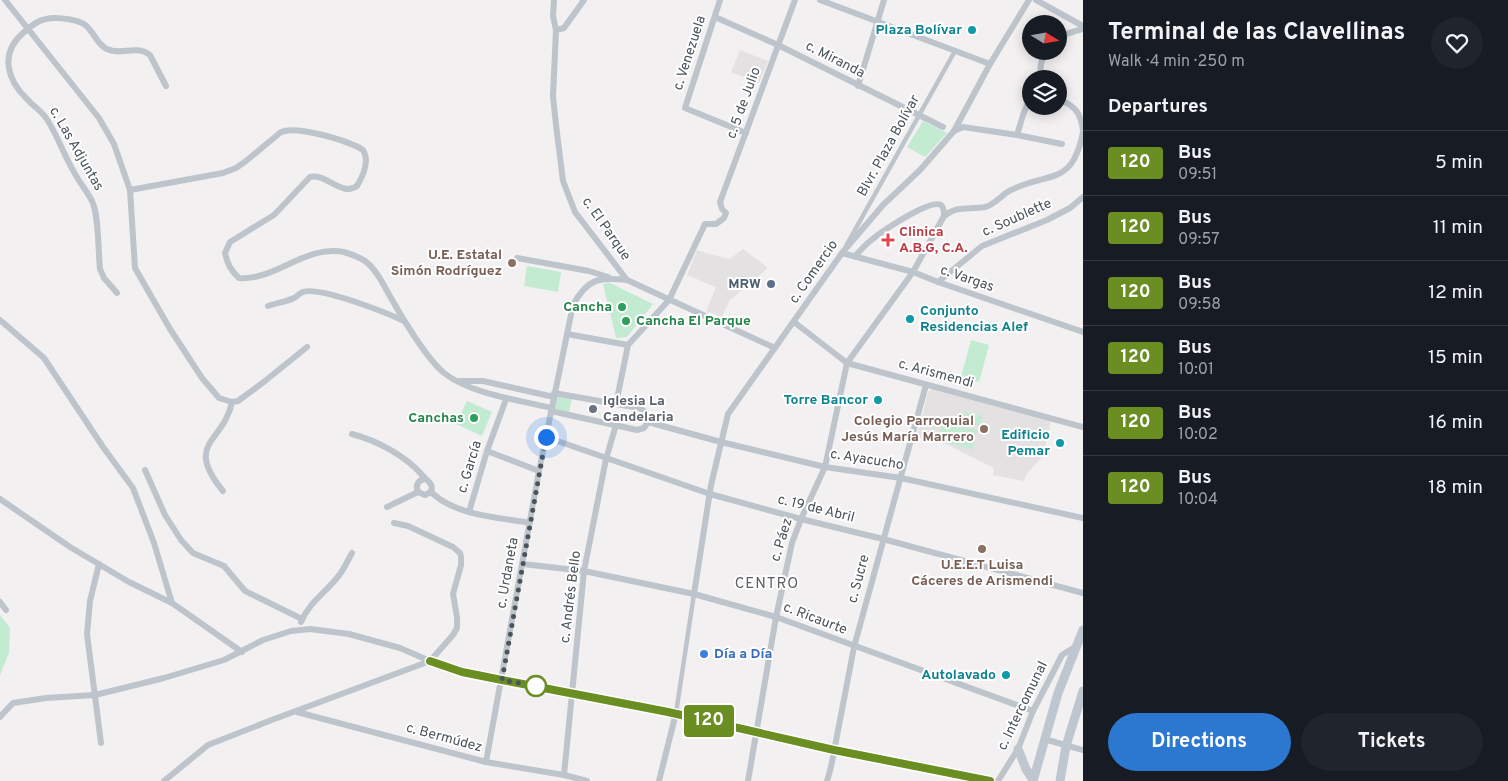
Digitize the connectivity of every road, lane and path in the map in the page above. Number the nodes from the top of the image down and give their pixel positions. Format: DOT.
graph roads {
  1 [pos="5,0"];
  2 [pos="554,0"];
  3 [pos="584,0"];
  4 [pos="720,0"];
  5 [pos="795,0"];
  6 [pos="820,0"];
  7 [pos="884,0"];
  8 [pos="1029,0"];
  9 [pos="1036,0"];
  10 [pos="715,16"];
  11 [pos="877,22"];
  12 [pos="1083,28"];
  13 [pos="27,29"];
  14 [pos="556,30"];
  15 [pos="1068,33"];
  16 [pos="778,46"];
  17 [pos="955,51"];
  18 [pos="990,64"];
  19 [pos="166,86"];
  20 [pos="858,86"];
  21 [pos="1067,103"];
  22 [pos="1024,115"];
  23 [pos="920,116"];
  24 [pos="943,127"];
  25 [pos="1083,131"];
  26 [pos="954,132"];
  27 [pos="746,133"];
  28 [pos="1017,136"];
  29 [pos="1062,144"];
  30 [pos="130,190"];
  31 [pos="1083,197"];
  32 [pos="944,216"];
  33 [pos="842,253"];
  34 [pos="855,256"];
  35 [pos="517,258"];
  36 [pos="913,272"];
  37 [pos="612,278"];
  38 [pos="626,280"];
  39 [pos="938,282"];
  40 [pos="117,294"];
  41 [pos="669,300"];
  42 [pos="268,306"];
  43 [pos="0,320"];
  44 [pos="405,322"];
  45 [pos="794,322"];
  46 [pos="1083,332"];
  47 [pos="567,334"];
  48 [pos="628,345"];
  49 [pos="307,347"];
  50 [pos="775,348"];
  51 [pos="847,363"];
  52 [pos="456,381"];
  53 [pos="926,385"];
  54 [pos="554,395"];
  55 [pos="232,402"];
  56 [pos="505,402"];
  57 [pos="616,404"];
  58 [pos="551,409"];
  59 [pos="648,422"];
  60 [pos="616,424"];
  61 [pos="1083,427"];
  62 [pos="352,434"];
  63 [pos="546,437"];
  64 [pos="721,442"];
  65 [pos="487,451"];
  66 [pos="606,459"];
  67 [pos="825,466"];
  68 [pos="145,470"];
  69 [pos="539,471"];
  70 [pos="901,478"];
  71 [pos="425,479"];
  72 [pos="223,492"];
  73 [pos="418,492"];
  74 [pos="431,492"];
  75 [pos="710,494"];
  76 [pos="0,499"];
  77 [pos="387,507"];
  78 [pos="469,512"];
  79 [pos="1083,518"];
  80 [pos="801,519"];
  81 [pos="394,523"];
  82 [pos="530,523"];
  83 [pos="883,539"];
  84 [pos="352,553"];
  85 [pos="98,564"];
  86 [pos="523,564"];
  87 [pos="584,571"];
  88 [pos="1083,593"];
  89 [pos="694,594"];
  90 [pos="0,602"];
  91 [pos="172,603"];
  92 [pos="6,610"];
  93 [pos="776,617"];
  94 [pos="302,619"];
  95 [pos="297,630"];
  96 [pos="1083,630"];
  97 [pos="854,647"];
  98 [pos="1075,647"];
  99 [pos="242,652"];
  100 [pos="430,661"];
  101 [pos="502,680"];
  102 [pos="572,692"];
  103 [pos="1083,692"];
  104 [pos="95,695"];
  105 [pos="1033,711"];
  106 [pos="297,712"];
  107 [pos="676,713"];
  108 [pos="0,717"];
  109 [pos="756,733"];
  110 [pos="1044,739"];
  111 [pos="101,743"];
  112 [pos="1066,746"];
  113 [pos="1018,749"];
  114 [pos="834,750"];
  115 [pos="1083,750"];
  116 [pos="486,762"];
  117 [pos="564,775"];
  118 [pos="165,780"];
  119 [pos="159,781"];
  120 [pos="587,781"];
  121 [pos="659,781"];
  122 [pos="748,781"];
  123 [pos="827,781"];
  124 [pos="990,781"];
  125 [pos="998,781"];
  126 [pos="1033,781"];
  127 [pos="1060,781"];
  1 -- 13 [label="street"];
  2 -- 14 [label="street, c. El Parque"];
  3 -- 14 [label="street"];
  4 -- 10 [label="street, c. Venezuela"];
  5 -- 16 [label="street, c. 5 de Julio"];
  6 -- 11 [label="street"];
  7 -- 11 [label="street"];
  8 -- 18 [label="street, c. Comercio"];
  9 -- 12 [label="street"];
  10 -- 16 [label="street, c. Miranda"];
  10 -- 27 [label="street, c. Venezuela"];
  11 -- 17 [label="street"];
  11 -- 20 [label="street"];
  12 -- 15 [label="street"];
  13 -- 19 [label="street, c. Las Adjuntas"];
  13 -- 30 [label="street"];
  13 -- 40 [label="street, c. Las Adjuntas"];
  14 -- 38 [label="street, c. El Parque"];
  16 -- 20 [label="street, c. Miranda"];
  16 -- 27 [label="street, c. 5 de Julio"];
  17 -- 18 [label="street"];
  17 -- 23 [label="street, Blvr. Plaza Bolívar"];
  18 -- 26 [label="street, c. Comercio"];
  20 -- 23 [label="street, c. Miranda"];
  21 -- 25 [label="street"];
  22 -- 28 [label="street"];
  23 -- 24 [label="street, c. Miranda"];
  23 -- 33 [label="street, Blvr. Plaza Bolívar"];
  25 -- 32 [label="street"];
  26 -- 28 [label="street"];
  26 -- 33 [label="street, c. Comercio"];
  27 -- 41 [label="street, c. 5 de Julio"];
  28 -- 29 [label="street"];
  30 -- 44 [label="street, c. Ayacucho"];
  30 -- 55 [label="street"];
  31 -- 39 [label="street, c. Soublette"];
  32 -- 34 [label="street"];
  32 -- 36 [label="street, c. Páez"];
  33 -- 34 [label="street, c. Vargas"];
  33 -- 45 [label="street, c. Comercio"];
  34 -- 36 [label="street, c. Vargas"];
  35 -- 37 [label="street"];
  36 -- 39 [label="street, c. Vargas"];
  36 -- 51 [label="street, c. Páez"];
  37 -- 38 [label="street, c. Urdaneta"];
  37 -- 47 [label="street, c. Urdaneta"];
  38 -- 41 [label="street, c. El Parque"];
  39 -- 46 [label="street, c. Vargas"];
  41 -- 48 [label="street"];
  41 -- 50 [label="street, c. El Parque"];
  42 -- 44 [label="street"];
  43 -- 91 [label="street"];
  44 -- 52 [label="street, c. Ayacucho"];
  45 -- 50 [label="street, c. Comercio"];
  45 -- 51 [label="street, c. Arismendi"];
  47 -- 48 [label="street"];
  47 -- 54 [label="street, c. Urdaneta"];
  48 -- 57 [label="street"];
  49 -- 55 [label="street"];
  50 -- 64 [label="street, c. Comercio"];
  51 -- 53 [label="street, c. Arismendi"];
  51 -- 67 [label="street, c. Páez"];
  52 -- 54 [label="street, c. Ayacucho"];
  52 -- 58 [label="street, c. Ayacucho"];
  53 -- 61 [label="street, c. Arismendi"];
  53 -- 70 [label="street, c. Sucre"];
  54 -- 57 [label="street, c. Ayacucho"];
  54 -- 58 [label="street, c. Urdaneta"];
  55 -- 72 [label="street"];
  56 -- 65 [label="street, c. García"];
  57 -- 59 [label="street, c. Ayacucho"];
  58 -- 60 [label="street, c. Ayacucho"];
  58 -- 63 [label="street, c. Urdaneta"];
  59 -- 60 [label="street, c. Ayacucho"];
  59 -- 64 [label="street, c. Ayacucho"];
  60 -- 66 [label="street, c. Andrés Bello"];
  62 -- 71 [label="street"];
  63 -- 66 [label="street, c. 19 de Abril"];
  63 -- 69 [label="street, c. Urdaneta"];
  64 -- 67 [label="street, c. Ayacucho"];
  64 -- 75 [label="street, c. Comercio"];
  65 -- 69 [label="street"];
  65 -- 78 [label="street, c. García"];
  66 -- 75 [label="street, c. 19 de Abril"];
  66 -- 87 [label="street, c. Andrés Bello"];
  67 -- 70 [label="street, c. Ayacucho"];
  67 -- 80 [label="street, c. Páez"];
  68 -- 94 [label="street"];
  69 -- 82 [label="street, c. Urdaneta"];
  70 -- 79 [label="street, c. Ayacucho"];
  70 -- 83 [label="street, c. Sucre"];
  71 -- 73 [label="street"];
  71 -- 74 [label="street"];
  73 -- 74 [label="street"];
  73 -- 77 [label="street"];
  74 -- 78 [label="street"];
  75 -- 80 [label="street, c. 19 de Abril"];
  75 -- 89 [label="street, c. Comercio"];
  76 -- 85 [label="street"];
  78 -- 82 [label="street"];
  80 -- 83 [label="street, c. 19 de Abril"];
  80 -- 93 [label="street, c. Páez"];
  81 -- 100 [label="street"];
  82 -- 86 [label="street, c. Urdaneta"];
  83 -- 88 [label="street, c. 19 de Abril"];
  83 -- 97 [label="street, c. Sucre"];
  84 -- 94 [label="street"];
  85 -- 91 [label="street"];
  85 -- 104 [label="street"];
  86 -- 87 [label="street, c. Ricaurte"];
  86 -- 101 [label="street, c. Urdaneta"];
  87 -- 89 [label="street, c. Ricaurte"];
  87 -- 102 [label="street, c. Andrés Bello"];
  89 -- 93 [label="street, c. Ricaurte"];
  89 -- 107 [label="street"];
  90 -- 92 [label="street"];
  91 -- 99 [label="street"];
  93 -- 97 [label="street, c. Ricaurte"];
  93 -- 109 [label="street, c. Páez"];
  94 -- 95 [label="street"];
  95 -- 99 [label="street"];
  95 -- 100 [label="street"];
  96 -- 98 [label="main road"];
  97 -- 105 [label="street, c. Ricaurte"];
  97 -- 114 [label="street, c. Sucre"];
  98 -- 105 [label="street, c. Intercomunal"];
  98 -- 110 [label="main road"];
  99 -- 104 [label="street"];
  100 -- 101 [label="street"];
  100 -- 106 [label="street"];
  101 -- 102 [label="street"];
  101 -- 116 [label="street, c. Urdaneta"];
  102 -- 107 [label="street"];
  102 -- 117 [label="street, c. Andrés Bello"];
  103 -- 112 [label="main road"];
  104 -- 108 [label="street"];
  104 -- 111 [label="street"];
  105 -- 113 [label="street, c. Intercomunal"];
  106 -- 116 [label="street, c. Bermúdez"];
  106 -- 118 [label="street"];
  107 -- 109 [label="street"];
  107 -- 121 [label="street"];
  109 -- 114 [label="street"];
  109 -- 122 [label="street, c. Páez"];
  110 -- 112 [label="street"];
  110 -- 126 [label="main road"];
  112 -- 115 [label="street"];
  112 -- 127 [label="main road"];
  113 -- 125 [label="street, c. Intercomunal"];
  113 -- 126 [label="main road"];
  114 -- 123 [label="street, c. Sucre"];
  114 -- 124 [label="street"];
  116 -- 117 [label="street, c. Bermúdez"];
  117 -- 120 [label="street, c. Bermúdez"];
  118 -- 119 [label="street"];
}
